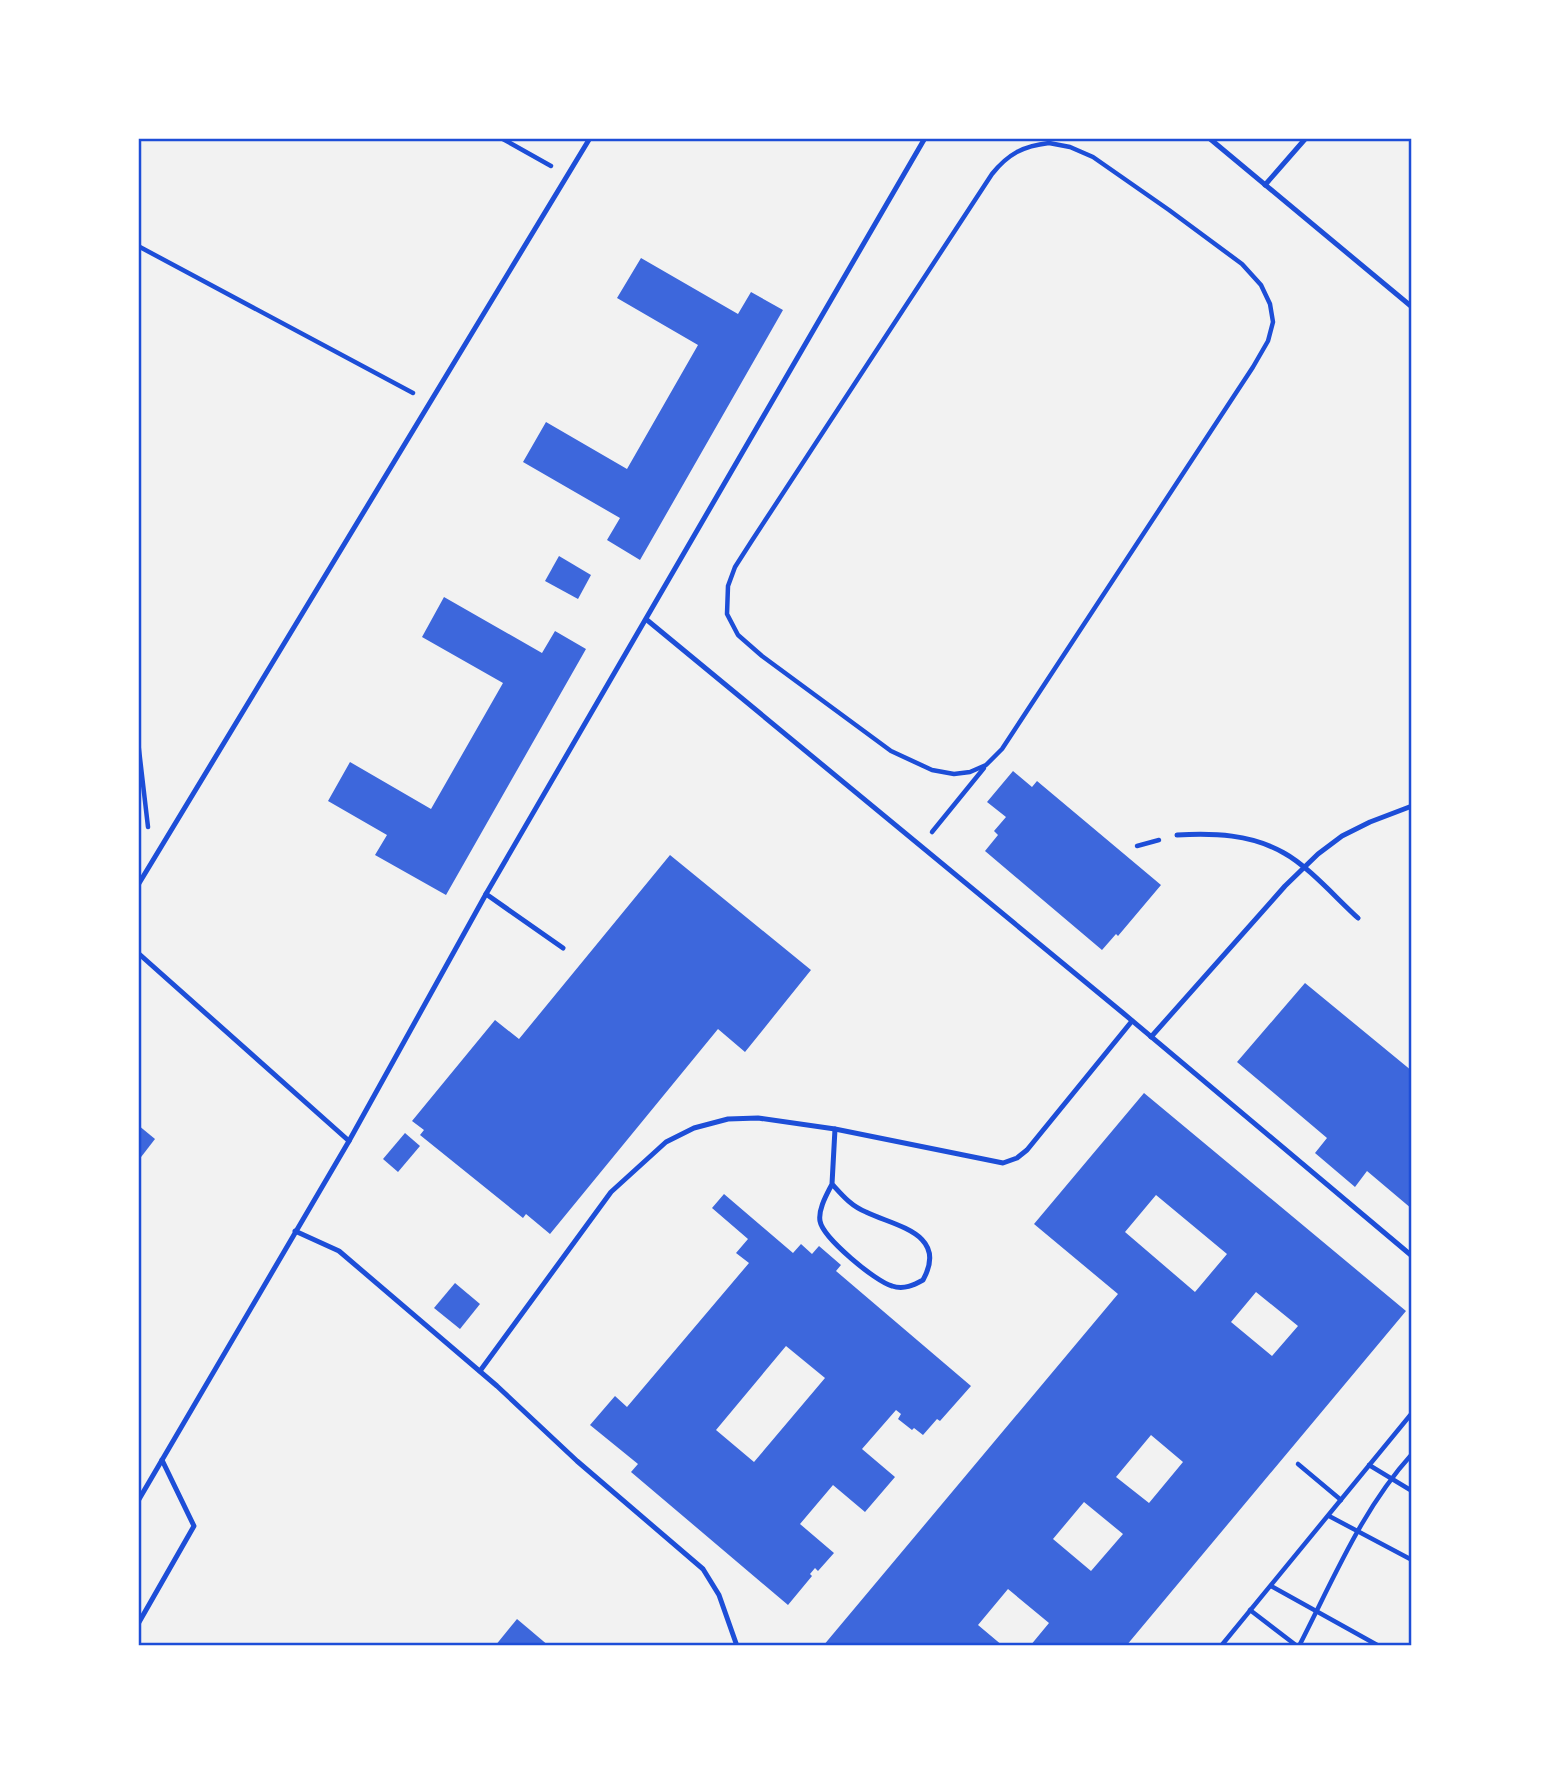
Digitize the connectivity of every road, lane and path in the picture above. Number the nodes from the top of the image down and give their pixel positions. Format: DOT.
graph roads {
  1 [pos="501,138"];
  2 [pos="590,138"];
  3 [pos="925,138"];
  4 [pos="1209,138"];
  5 [pos="1306,138"];
  6 [pos="567,174"];
  7 [pos="1265,186"];
  8 [pos="138,246"];
  9 [pos="1412,307"];
  10 [pos="429,401"];
  11 [pos="647,620"];
  12 [pos="138,741"];
  13 [pos="986,765"];
  14 [pos="1412,806"];
  15 [pos="1177,835"];
  16 [pos="921,846"];
  17 [pos="149,865"];
  18 [pos="1303,868"];
  19 [pos="138,885"];
  20 [pos="486,894"];
  21 [pos="1358,918"];
  22 [pos="563,948"];
  23 [pos="138,953"];
  24 [pos="1132,1021"];
  25 [pos="1151,1037"];
  26 [pos="835,1129"];
  27 [pos="349,1141"];
  28 [pos="832,1184"];
  29 [pos="295,1231"];
  30 [pos="1412,1256"];
  31 [pos="480,1371"];
  32 [pos="1412,1413"];
  33 [pos="1412,1454"];
  34 [pos="162,1460"];
  35 [pos="1298,1464"];
  36 [pos="1369,1465"];
  37 [pos="1390,1478"];
  38 [pos="1412,1491"];
  39 [pos="1341,1500"];
  40 [pos="138,1501"];
  41 [pos="1329,1516"];
  42 [pos="1358,1532"];
  43 [pos="1412,1560"];
  44 [pos="1271,1586"];
  45 [pos="1250,1610"];
  46 [pos="1317,1611"];
  47 [pos="138,1623"];
  48 [pos="737,1646"];
  49 [pos="1221,1646"];
  50 [pos="1298,1646"];
  51 [pos="1379,1646"];
  1 -- 6 [label="path"];
  2 -- 6 [label="lane"];
  3 -- 11 [label="lane"];
  4 -- 7 [label="lane"];
  5 -- 7 [label="lane"];
  6 -- 10 [label="lane"];
  7 -- 9 [label="lane"];
  8 -- 10 [label="path"];
  10 -- 17 [label="lane"];
  11 -- 16 [label="lane"];
  11 -- 20 [label="lane"];
  12 -- 17 [label="path"];
  13 -- 13 [label="path"];
  13 -- 16 [label="path"];
  14 -- 18 [label="lane"];
  15 -- 18 [label="lane"];
  16 -- 24 [label="lane"];
  17 -- 19 [label="lane"];
  18 -- 21 [label="lane"];
  18 -- 25 [label="lane"];
  20 -- 22 [label="lane"];
  20 -- 27 [label="lane"];
  23 -- 27 [label="lane"];
  24 -- 25 [label="lane"];
  24 -- 26 [label="lane"];
  25 -- 30 [label="lane"];
  26 -- 28 [label="lane"];
  26 -- 31 [label="lane"];
  27 -- 29 [label="lane"];
  28 -- 28 [label="lane"];
  29 -- 31 [label="lane"];
  29 -- 34 [label="lane"];
  31 -- 48 [label="lane"];
  32 -- 36 [label="path"];
  33 -- 37 [label="path"];
  34 -- 40 [label="lane"];
  34 -- 47 [label="lane"];
  35 -- 39 [label="path"];
  36 -- 37 [label="path"];
  36 -- 39 [label="path"];
  37 -- 38 [label="path"];
  37 -- 42 [label="path"];
  39 -- 41 [label="path"];
  41 -- 42 [label="path"];
  41 -- 44 [label="path"];
  42 -- 43 [label="path"];
  42 -- 46 [label="path"];
  44 -- 45 [label="path"];
  44 -- 46 [label="path"];
  45 -- 49 [label="path"];
  45 -- 50 [label="path"];
  46 -- 50 [label="path"];
  46 -- 51 [label="path"];
}
